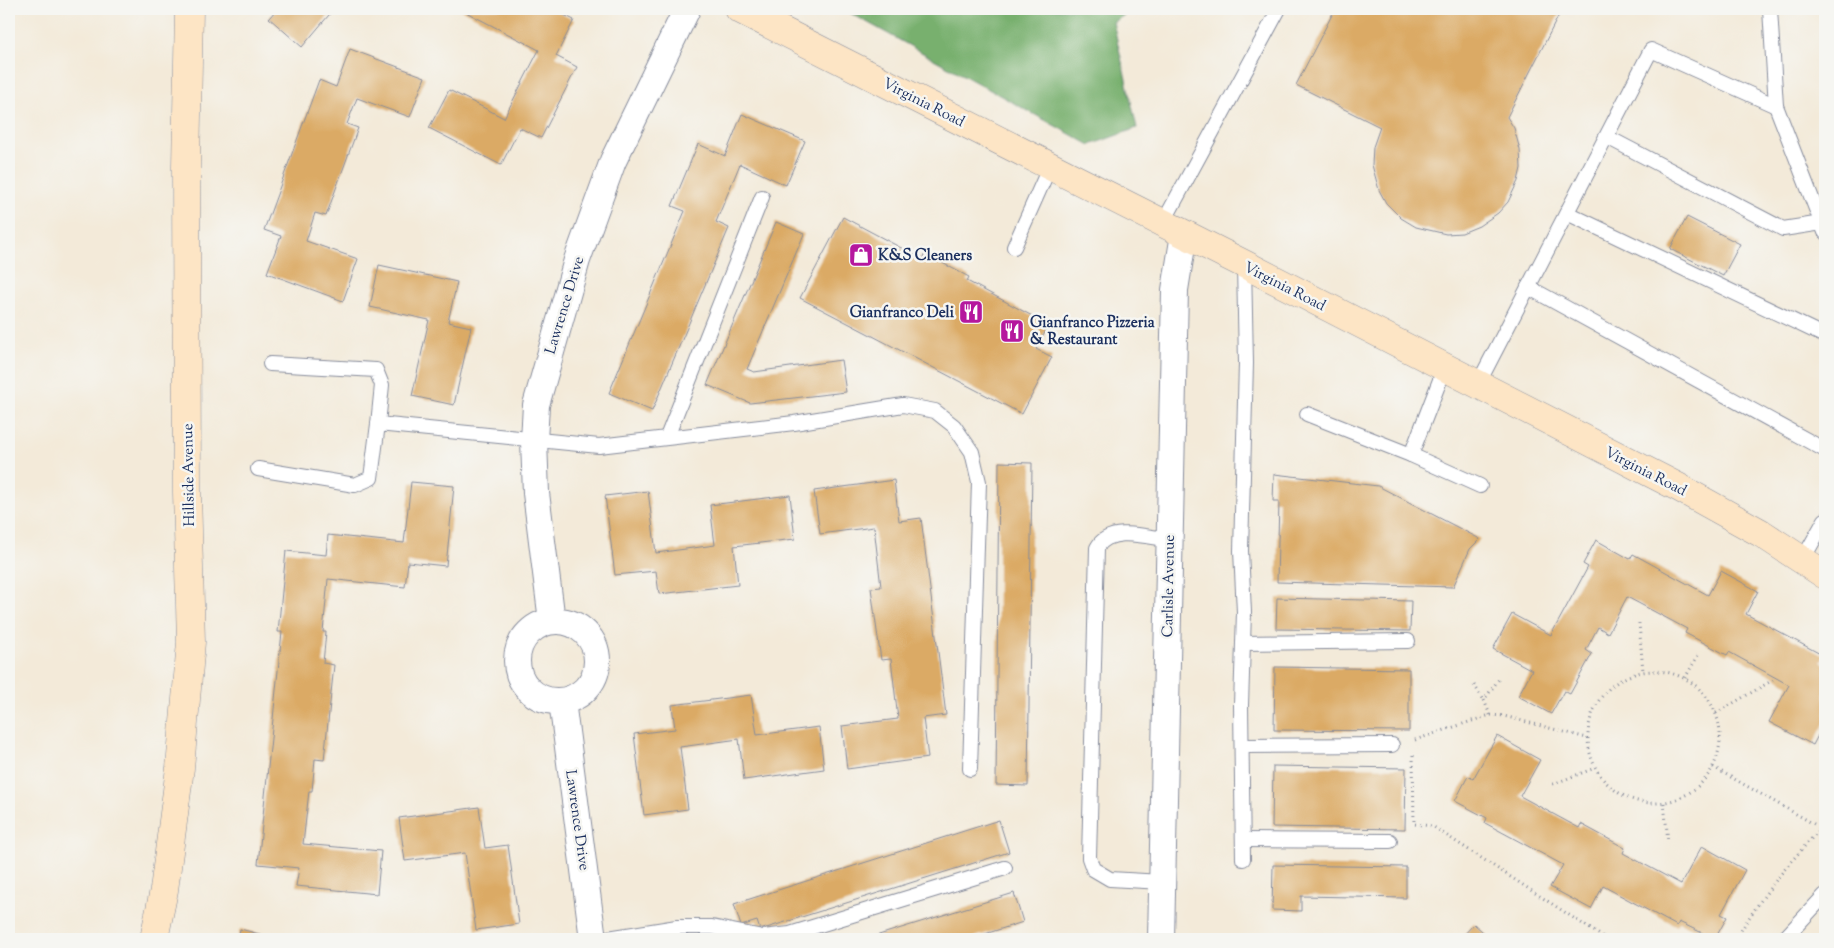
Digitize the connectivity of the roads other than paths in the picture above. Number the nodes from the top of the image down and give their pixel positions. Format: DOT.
graph roads {
  1 [pos="189,9"];
  2 [pos="687,9"];
  3 [pos="739,9"];
  4 [pos="1279,9"];
  5 [pos="1770,9"];
  6 [pos="1776,106"];
  7 [pos="1606,136"];
  8 [pos="1050,166"];
  9 [pos="762,197"];
  10 [pos="1567,212"];
  11 [pos="1823,227"];
  12 [pos="1173,228"];
  13 [pos="1014,248"];
  14 [pos="1244,264"];
  15 [pos="1528,287"];
  16 [pos="1825,336"];
  17 [pos="270,364"];
  18 [pos="1445,368"];
  19 [pos="1478,384"];
  20 [pos="1308,414"];
  21 [pos="378,424"];
  22 [pos="666,437"];
  23 [pos="534,441"];
  24 [pos="1825,450"];
  25 [pos="1411,455"];
  26 [pos="258,469"];
  27 [pos="1480,486"];
  28 [pos="1825,520"];
  29 [pos="1170,540"];
  30 [pos="1802,559"];
  31 [pos="1825,574"];
  32 [pos="552,621"];
  33 [pos="1408,641"];
  34 [pos="1243,643"];
  35 [pos="562,701"];
  36 [pos="1392,745"];
  37 [pos="1242,746"];
  38 [pos="970,769"];
  39 [pos="1243,840"];
  40 [pos="1390,841"];
  41 [pos="1243,859"];
  42 [pos="1005,868"];
  43 [pos="1162,882"];
  44 [pos="1825,895"];
  45 [pos="154,939"];
  46 [pos="593,939"];
  47 [pos="602,939"];
  48 [pos="1161,939"];
  49 [pos="1784,939"];
  1 -- 45 [label="street, Hillside Avenue"];
  2 -- 23 [label="street, Lawrence Drive"];
  3 -- 8 [label="street, Virginia Road"];
  4 -- 12 [label="lane"];
  5 -- 6 [label="lane"];
  6 -- 7 [label="lane"];
  6 -- 11 [label="lane"];
  7 -- 10 [label="lane"];
  7 -- 11 [label="lane"];
  8 -- 12 [label="street, Virginia Road"];
  8 -- 13 [label="lane"];
  9 -- 22 [label="lane"];
  10 -- 15 [label="lane"];
  10 -- 16 [label="lane"];
  12 -- 14 [label="street, Virginia Road"];
  12 -- 29 [label="street, Carlisle Avenue"];
  14 -- 18 [label="street, Virginia Road"];
  14 -- 34 [label="lane"];
  15 -- 19 [label="lane"];
  15 -- 24 [label="lane"];
  17 -- 21 [label="lane"];
  18 -- 19 [label="street, Virginia Road"];
  18 -- 25 [label="lane"];
  19 -- 30 [label="street, Virginia Road"];
  20 -- 25 [label="lane"];
  21 -- 23 [label="lane"];
  21 -- 26 [label="lane"];
  22 -- 23 [label="lane"];
  22 -- 38 [label="lane"];
  23 -- 32 [label="street, Lawrence Drive"];
  25 -- 27 [label="lane"];
  28 -- 30 [label="lane"];
  29 -- 43 [label="street, Carlisle Avenue"];
  29 -- 43 [label="lane"];
  30 -- 31 [label="street, Virginia Road"];
  32 -- 35 [label="street"];
  32 -- 35 [label="street"];
  33 -- 34 [label="lane"];
  34 -- 37 [label="lane"];
  35 -- 46 [label="street, Lawrence Drive"];
  36 -- 37 [label="lane"];
  37 -- 39 [label="lane"];
  39 -- 40 [label="lane"];
  39 -- 41 [label="lane"];
  42 -- 47 [label="lane"];
  43 -- 48 [label="street, Carlisle Avenue"];
  44 -- 49 [label="lane"];
}
